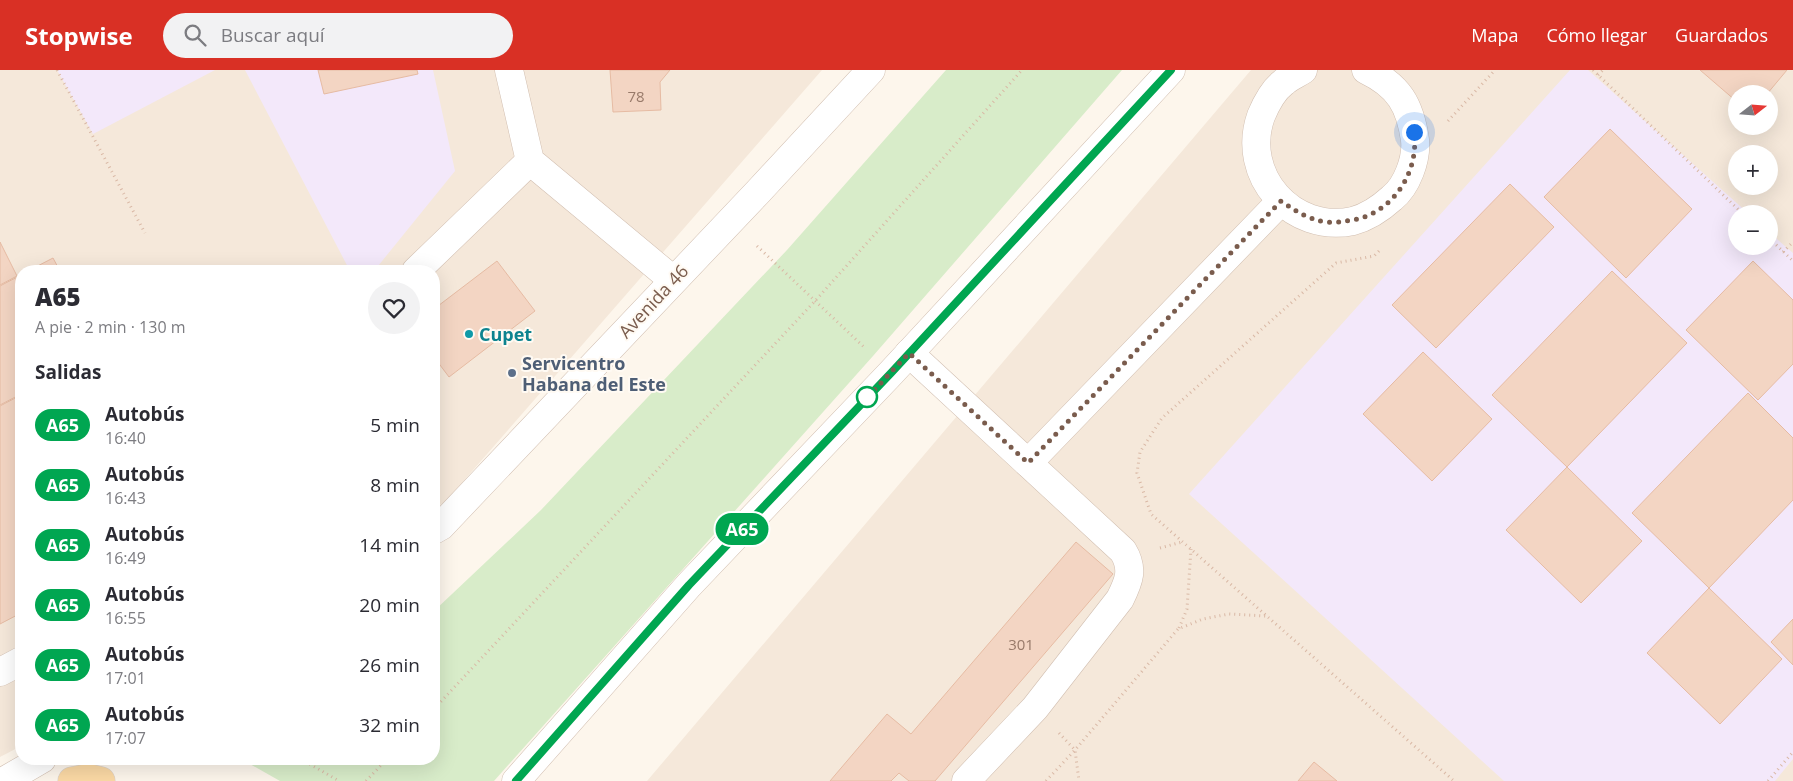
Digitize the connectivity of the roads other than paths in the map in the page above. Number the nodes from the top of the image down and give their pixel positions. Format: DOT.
graph roads {
  1 [pos="509,70"];
  2 [pos="871,70"];
  3 [pos="1171,70"];
  4 [pos="1303,70"];
  5 [pos="1366,70"];
  6 [pos="530,160"];
  7 [pos="1281,201"];
  8 [pos="422,265"];
  9 [pos="674,280"];
  10 [pos="900,363"];
  11 [pos="1028,463"];
  12 [pos="440,526"];
  13 [pos="15,664"];
  14 [pos="0,672"];
  15 [pos="32,765"];
  16 [pos="4,781"];
  17 [pos="72,781"];
  18 [pos="101,781"];
  19 [pos="516,781"];
  20 [pos="966,781"];
  1 -- 6 [label="street"];
  2 -- 9 [label="street, Avenida 46"];
  3 -- 10 [label="street"];
  4 -- 7 [label="street"];
  5 -- 7 [label="street"];
  6 -- 8 [label="street"];
  6 -- 9 [label="street"];
  7 -- 11 [label="street"];
  9 -- 12 [label="street, Avenida 46"];
  10 -- 11 [label="street"];
  10 -- 19 [label="street"];
  11 -- 20 [label="street"];
  13 -- 14 [label="street"];
  15 -- 16 [label="street"];
  17 -- 18 [label="main road"];
}
